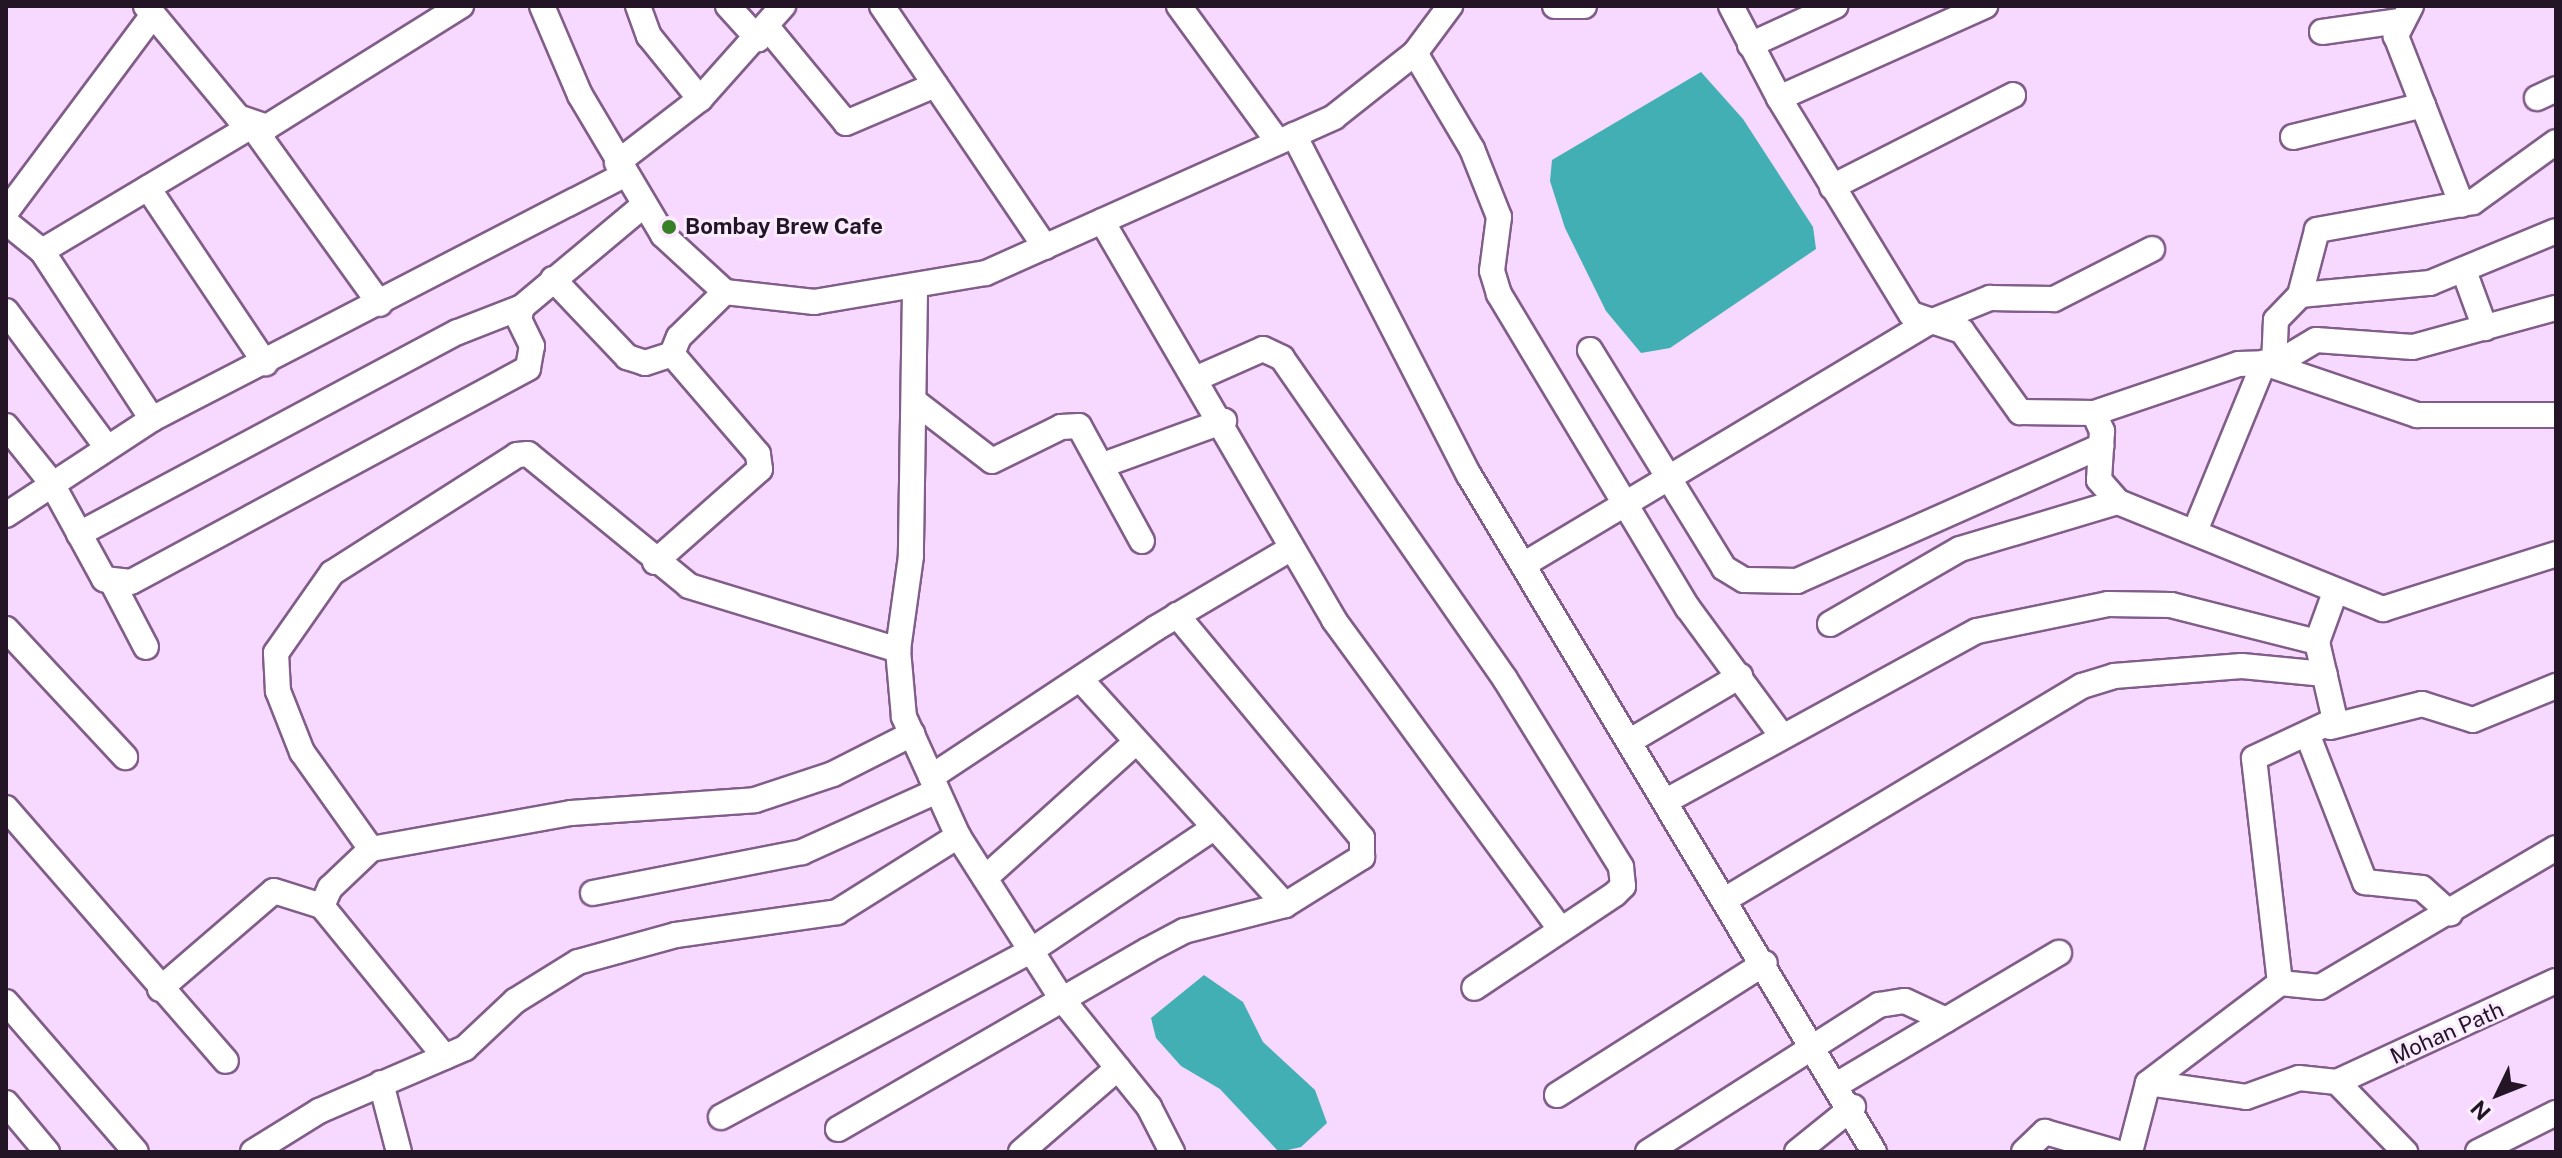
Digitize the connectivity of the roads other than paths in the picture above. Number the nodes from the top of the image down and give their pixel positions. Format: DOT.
graph roads {
  1 [pos="461,6"];
  2 [pos="542,6"];
  3 [pos="638,6"];
  4 [pos="728,6"];
  5 [pos="783,6"];
  6 [pos="882,6"];
  7 [pos="1179,6"];
  8 [pos="1450,6"];
  9 [pos="1555,6"];
  10 [pos="1584,6"];
  11 [pos="1731,6"];
  12 [pos="1835,6"];
  13 [pos="1985,6"];
  14 [pos="149,11"];
  15 [pos="2404,11"];
  16 [pos="2322,32"];
  17 [pos="762,33"];
  18 [pos="1750,45"];
  19 [pos="1415,53"];
  20 [pos="935,85"];
  21 [pos="2013,95"];
  22 [pos="1779,98"];
  23 [pos="700,99"];
  24 [pos="2423,105"];
  25 [pos="252,126"];
  26 [pos="2293,137"];
  27 [pos="1286,139"];
  28 [pos="2556,142"];
  29 [pos="620,169"];
  30 [pos="1832,187"];
  31 [pos="148,188"];
  32 [pos="2462,205"];
  33 [pos="643,206"];
  34 [pos="6,212"];
  35 [pos="1102,221"];
  36 [pos="6,222"];
  37 [pos="2556,231"];
  38 [pos="1045,247"];
  39 [pos="2152,249"];
  40 [pos="42,251"];
  41 [pos="2464,271"];
  42 [pos="553,279"];
  43 [pos="915,291"];
  44 [pos="725,292"];
  45 [pos="2300,295"];
  46 [pos="380,304"];
  47 [pos="522,307"];
  48 [pos="2556,308"];
  49 [pos="6,311"];
  50 [pos="1928,323"];
  51 [pos="2485,328"];
  52 [pos="1590,350"];
  53 [pos="672,354"];
  54 [pos="265,363"];
  55 [pos="2269,364"];
  56 [pos="1195,379"];
  57 [pos="918,404"];
  58 [pos="2094,413"];
  59 [pos="2556,415"];
  60 [pos="152,419"];
  61 [pos="1224,421"];
  62 [pos="6,426"];
  63 [pos="106,446"];
  64 [pos="2101,446"];
  65 [pos="1103,465"];
  66 [pos="1669,479"];
  67 [pos="51,482"];
  68 [pos="2118,502"];
  69 [pos="1626,505"];
  70 [pos="6,515"];
  71 [pos="2195,531"];
  72 [pos="79,534"];
  73 [pos="1142,541"];
  74 [pos="1290,549"];
  75 [pos="2556,554"];
  76 [pos="655,562"];
  77 [pos="1523,565"];
  78 [pos="113,584"];
  79 [pos="2334,595"];
  80 [pos="1177,615"];
  81 [pos="1830,624"];
  82 [pos="6,629"];
  83 [pos="2317,642"];
  84 [pos="146,647"];
  85 [pos="898,650"];
  86 [pos="2325,674"];
  87 [pos="1740,676"];
  88 [pos="1083,682"];
  89 [pos="2556,686"];
  90 [pos="2319,732"];
  91 [pos="912,734"];
  92 [pos="1782,736"];
  93 [pos="1630,741"];
  94 [pos="1136,742"];
  95 [pos="125,757"];
  96 [pos="934,784"];
  97 [pos="1666,801"];
  98 [pos="6,808"];
  99 [pos="1215,827"];
  100 [pos="958,836"];
  101 [pos="2556,848"];
  102 [pos="371,849"];
  103 [pos="985,878"];
  104 [pos="593,893"];
  105 [pos="1726,899"];
  106 [pos="1285,905"];
  107 [pos="322,906"];
  108 [pos="2450,913"];
  109 [pos="1559,927"];
  110 [pos="1032,950"];
  111 [pos="2059,953"];
  112 [pos="1765,963"];
  113 [pos="2280,983"];
  114 [pos="2554,987"];
  115 [pos="1474,988"];
  116 [pos="160,989"];
  117 [pos="1062,999"];
  118 [pos="6,1002"];
  119 [pos="1946,1020"];
  120 [pos="1813,1041"];
  121 [pos="445,1057"];
  122 [pos="226,1061"];
  123 [pos="1118,1068"];
  124 [pos="2337,1082"];
  125 [pos="381,1083"];
  126 [pos="2148,1083"];
  127 [pos="1838,1084"];
  128 [pos="1557,1095"];
  129 [pos="1853,1107"];
  130 [pos="9,1111"];
  131 [pos="2556,1113"];
  132 [pos="721,1117"];
  133 [pos="838,1129"];
  134 [pos="47,1152"];
  135 [pos="136,1152"];
  136 [pos="253,1152"];
  137 [pos="399,1152"];
  138 [pos="1021,1152"];
  139 [pos="1172,1152"];
  140 [pos="1648,1152"];
  141 [pos="1797,1152"];
  142 [pos="1874,1152"];
  143 [pos="2024,1152"];
  144 [pos="2115,1152"];
  145 [pos="2130,1152"];
  146 [pos="2405,1152"];
  147 [pos="2478,1152"];
  1 -- 25 [label="street"];
  2 -- 29 [label="street"];
  3 -- 23 [label="street"];
  4 -- 17 [label="street"];
  5 -- 17 [label="street"];
  6 -- 20 [label="street"];
  7 -- 27 [label="street"];
  8 -- 19 [label="street"];
  9 -- 10 [label="street"];
  11 -- 18 [label="street"];
  12 -- 18 [label="street"];
  13 -- 22 [label="street"];
  14 -- 25 [label="street"];
  14 -- 34 [label="street"];
  15 -- 16 [label="street"];
  15 -- 24 [label="street"];
  17 -- 20 [label="street"];
  17 -- 23 [label="street"];
  18 -- 22 [label="street"];
  19 -- 27 [label="street"];
  19 -- 69 [label="street"];
  20 -- 38 [label="street"];
  21 -- 30 [label="street"];
  22 -- 30 [label="street"];
  23 -- 29 [label="street"];
  24 -- 26 [label="street"];
  24 -- 32 [label="street"];
  25 -- 31 [label="street"];
  25 -- 46 [label="street"];
  27 -- 35 [label="street"];
  27 -- 77 [label="street"];
  28 -- 32 [label="street"];
  29 -- 33 [label="street"];
  29 -- 46 [label="street"];
  30 -- 50 [label="street"];
  31 -- 40 [label="street"];
  31 -- 54 [label="street"];
  32 -- 45 [label="street"];
  33 -- 42 [label="street"];
  33 -- 44 [label="street"];
  35 -- 38 [label="street"];
  35 -- 56 [label="street"];
  36 -- 40 [label="street"];
  37 -- 41 [label="street"];
  38 -- 43 [label="street"];
  39 -- 50 [label="street"];
  40 -- 60 [label="street"];
  41 -- 45 [label="street"];
  41 -- 51 [label="street"];
  42 -- 47 [label="street"];
  42 -- 53 [label="street"];
  43 -- 44 [label="street"];
  43 -- 57 [label="street"];
  44 -- 53 [label="street"];
  45 -- 55 [label="street"];
  46 -- 54 [label="street"];
  47 -- 72 [label="street"];
  47 -- 78 [label="street"];
  48 -- 51 [label="street"];
  49 -- 63 [label="street"];
  50 -- 58 [label="street"];
  50 -- 66 [label="street"];
  51 -- 55 [label="street"];
  52 -- 66 [label="street"];
  53 -- 76 [label="street"];
  54 -- 60 [label="street"];
  55 -- 58 [label="street"];
  55 -- 59 [label="street"];
  55 -- 71 [label="street"];
  56 -- 61 [label="street"];
  56 -- 109 [label="street"];
  57 -- 65 [label="street"];
  57 -- 85 [label="street"];
  58 -- 64 [label="street"];
  60 -- 63 [label="street"];
  61 -- 65 [label="street"];
  61 -- 74 [label="street"];
  62 -- 67 [label="street"];
  63 -- 67 [label="street"];
  64 -- 66 [label="street"];
  64 -- 68 [label="street"];
  65 -- 73 [label="street"];
  66 -- 69 [label="street"];
  67 -- 70 [label="street"];
  67 -- 72 [label="street"];
  68 -- 71 [label="street"];
  68 -- 81 [label="street"];
  69 -- 77 [label="street"];
  69 -- 87 [label="street"];
  71 -- 79 [label="street"];
  72 -- 78 [label="street"];
  74 -- 80 [label="street"];
  74 -- 109 [label="street"];
  75 -- 79 [label="street"];
  76 -- 85 [label="street"];
  76 -- 102 [label="street"];
  77 -- 93 [label="street"];
  78 -- 84 [label="street"];
  79 -- 83 [label="street"];
  80 -- 88 [label="street"];
  80 -- 106 [label="street"];
  82 -- 95 [label="street"];
  83 -- 86 [label="street"];
  83 -- 92 [label="street"];
  85 -- 91 [label="street"];
  86 -- 90 [label="street"];
  86 -- 105 [label="street"];
  87 -- 92 [label="street"];
  87 -- 93 [label="street"];
  88 -- 94 [label="street"];
  88 -- 96 [label="street"];
  89 -- 90 [label="street"];
  90 -- 108 [label="street"];
  90 -- 113 [label="street"];
  91 -- 96 [label="street"];
  91 -- 102 [label="street"];
  92 -- 97 [label="street"];
  93 -- 97 [label="street"];
  94 -- 99 [label="street"];
  94 -- 103 [label="street"];
  96 -- 100 [label="street"];
  96 -- 104 [label="street"];
  97 -- 105 [label="street"];
  98 -- 116 [label="street"];
  99 -- 106 [label="street"];
  99 -- 110 [label="street"];
  100 -- 103 [label="street"];
  100 -- 121 [label="street"];
  101 -- 108 [label="street"];
  102 -- 107 [label="street"];
  103 -- 110 [label="street"];
  105 -- 112 [label="street"];
  106 -- 117 [label="street"];
  107 -- 116 [label="street"];
  107 -- 121 [label="street"];
  108 -- 113 [label="street"];
  109 -- 115 [label="street"];
  110 -- 117 [label="street"];
  110 -- 132 [label="street"];
  111 -- 119 [label="street"];
  112 -- 120 [label="street"];
  112 -- 128 [label="street"];
  113 -- 126 [label="street"];
  114 -- 124 [label="street, Mohan Path"];
  116 -- 122 [label="street"];
  117 -- 123 [label="street"];
  117 -- 133 [label="street"];
  118 -- 135 [label="street"];
  119 -- 120 [label="street"];
  119 -- 127 [label="street"];
  120 -- 127 [label="street"];
  120 -- 140 [label="street"];
  121 -- 125 [label="street"];
  123 -- 138 [label="street"];
  123 -- 139 [label="street"];
  124 -- 126 [label="street"];
  124 -- 146 [label="street"];
  125 -- 136 [label="street"];
  125 -- 137 [label="street"];
  126 -- 145 [label="street"];
  127 -- 129 [label="street"];
  129 -- 141 [label="street"];
  129 -- 142 [label="street"];
  130 -- 134 [label="street"];
  131 -- 147 [label="street"];
  143 -- 144 [label="street"];
}
